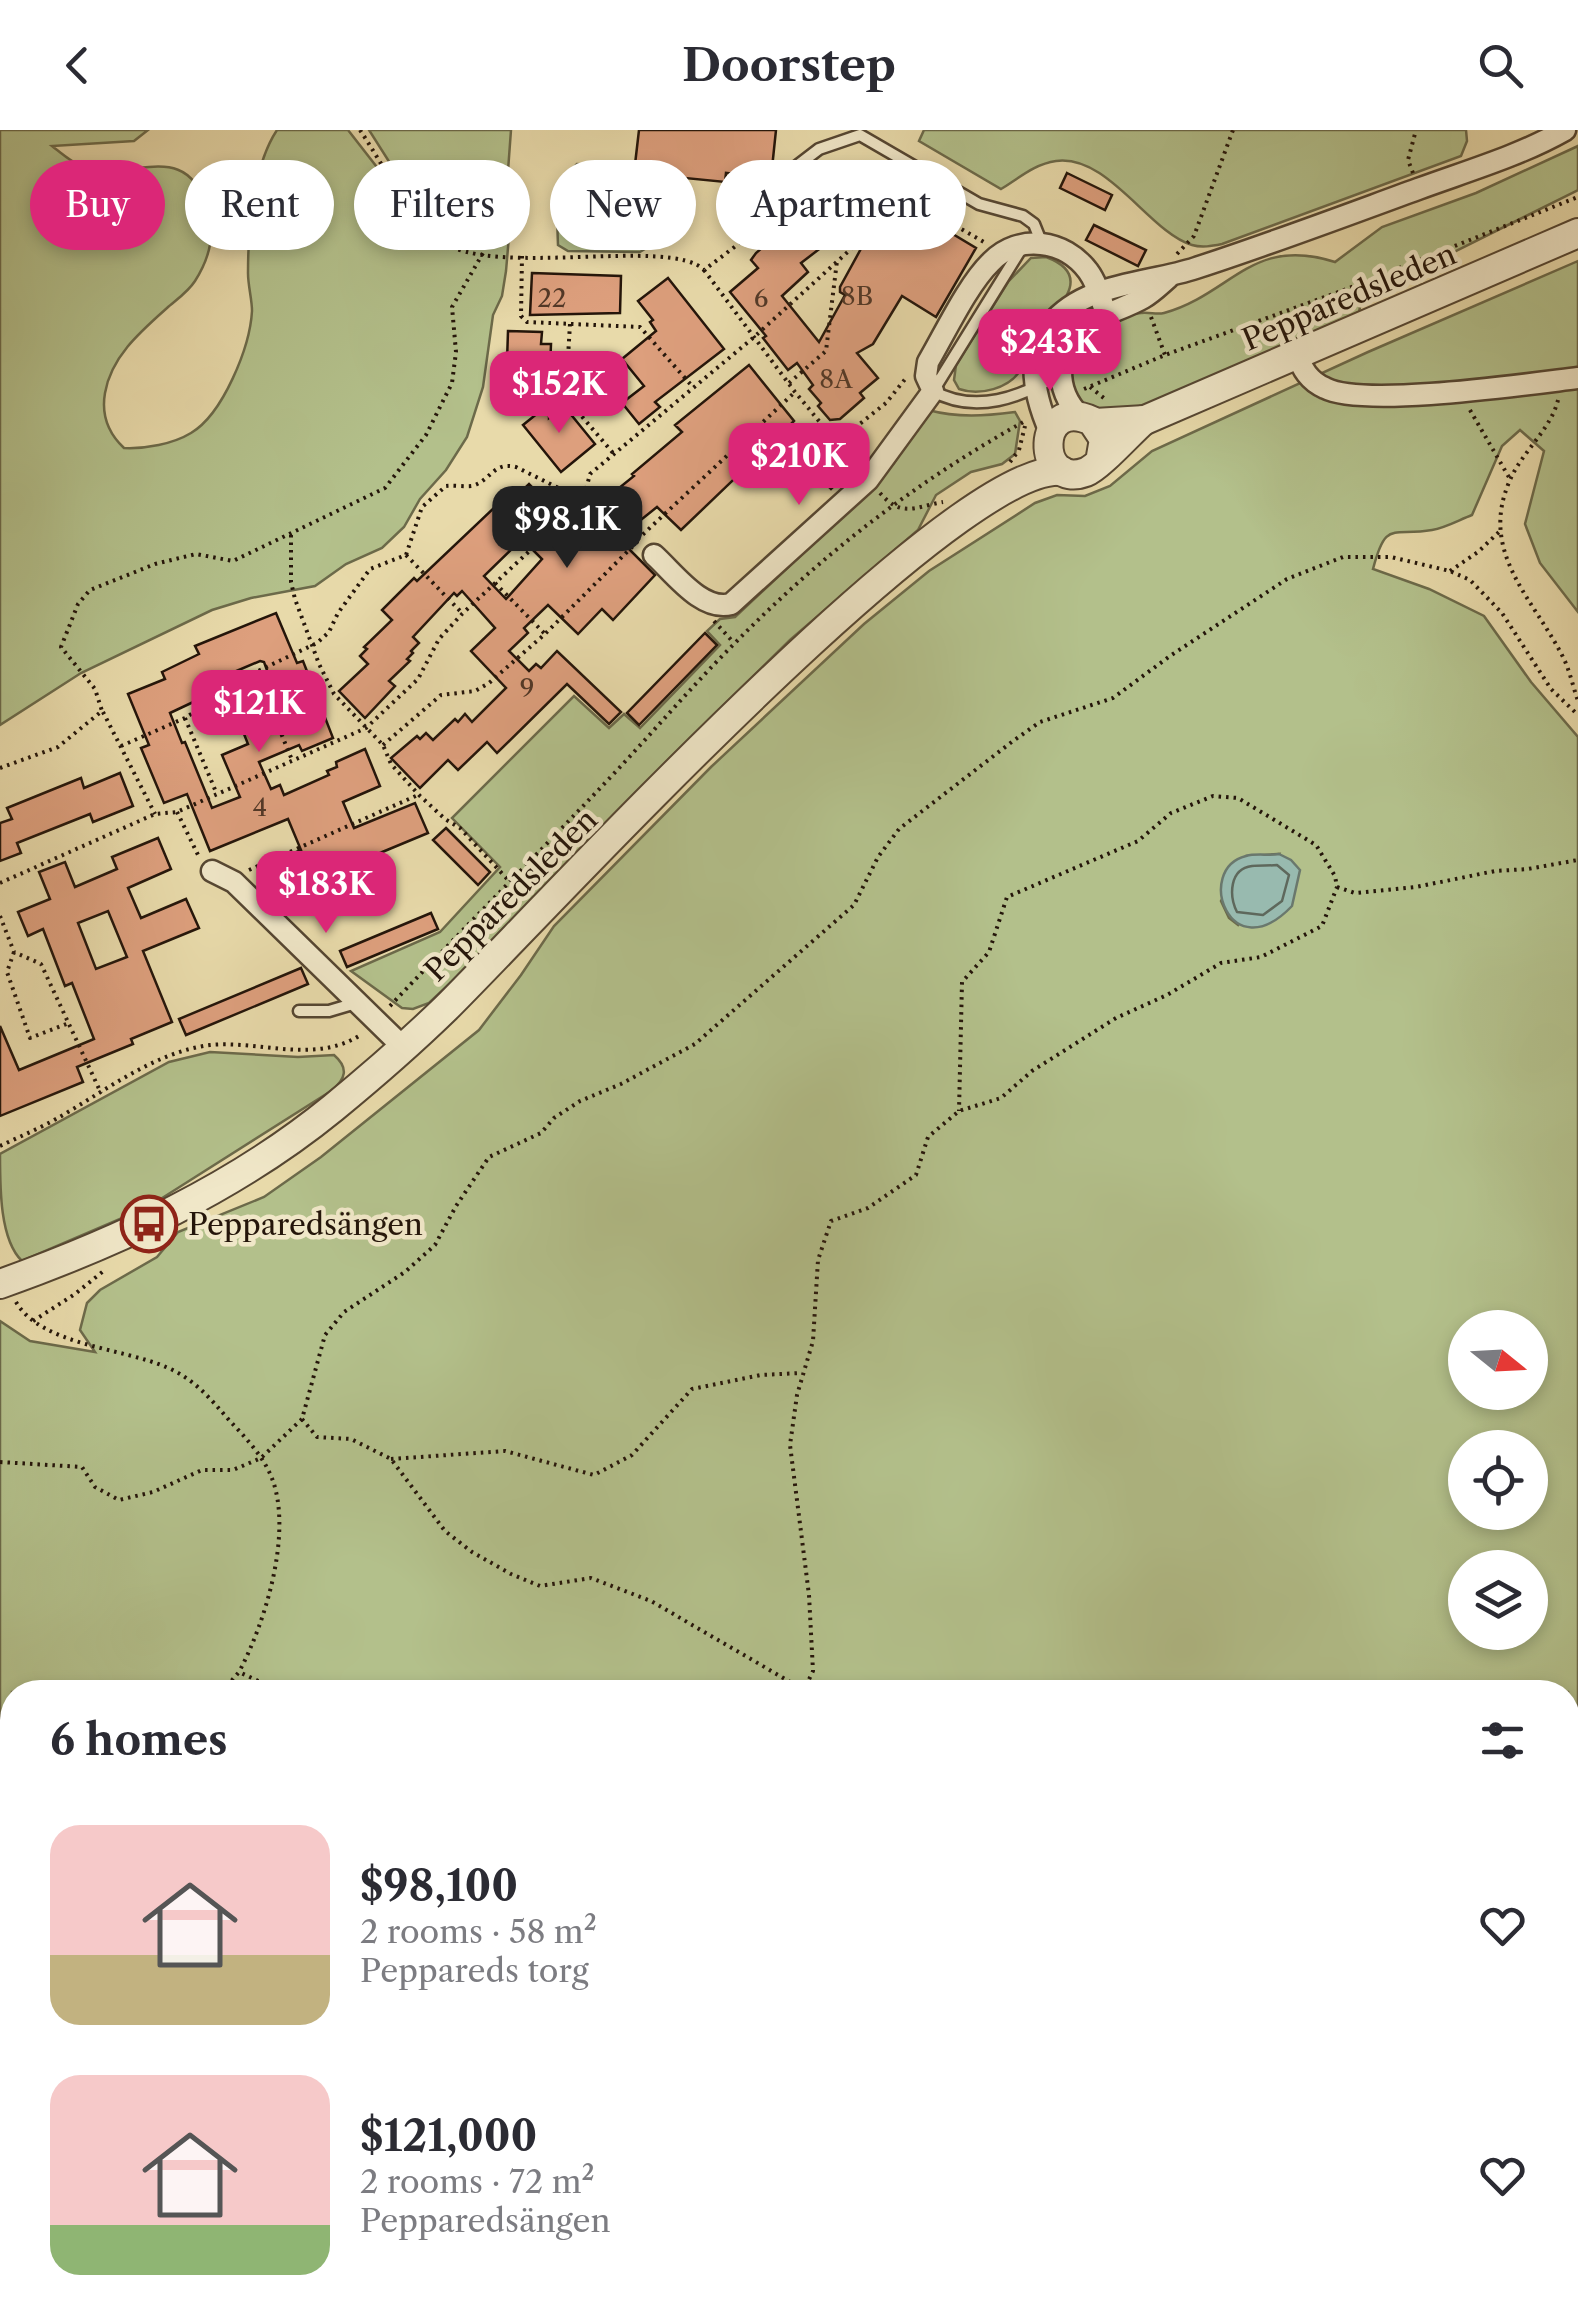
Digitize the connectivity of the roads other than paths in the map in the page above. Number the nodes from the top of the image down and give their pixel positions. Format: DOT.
graph roads {
  1 [pos="1565,130"];
  2 [pos="805,160"];
  3 [pos="903,160"];
  4 [pos="966,196"];
  5 [pos="1578,233"];
  6 [pos="1033,244"];
  7 [pos="1170,277"];
  8 [pos="1099,293"];
  9 [pos="1106,314"];
  10 [pos="1297,354"];
  11 [pos="1060,374"];
  12 [pos="1568,379"];
  13 [pos="1036,388"];
  14 [pos="933,391"];
  15 [pos="1080,412"];
  16 [pos="1144,420"];
  17 [pos="1041,426"];
  18 [pos="1100,462"];
  19 [pos="1062,471"];
  20 [pos="1012,473"];
  21 [pos="654,555"];
  22 [pos="212,871"];
  23 [pos="357,1002"];
  24 [pos="299,1011"];
  25 [pos="404,1048"];
  26 [pos="6,1290"];
  1 -- 7 [label="street"];
  2 -- 3 [label="lane"];
  4 -- 6 [label="lane"];
  5 -- 10 [label="street, Pepparedsleden"];
  6 -- 8 [label="street"];
  6 -- 14 [label="street"];
  7 -- 8 [label="street"];
  7 -- 9 [label="street"];
  8 -- 9 [label="street"];
  8 -- 13 [label="street"];
  9 -- 11 [label="street"];
  10 -- 12 [label="street"];
  10 -- 16 [label="street, Pepparedsleden"];
  11 -- 13 [label="lane"];
  11 -- 15 [label="street"];
  13 -- 14 [label="lane"];
  13 -- 17 [label="street"];
  14 -- 21 [label="street"];
  15 -- 16 [label="street, Pepparedsleden"];
  15 -- 17 [label="street"];
  15 -- 18 [label="street"];
  16 -- 18 [label="street, Pepparedsleden"];
  17 -- 19 [label="street"];
  17 -- 20 [label="street, Pepparedsleden"];
  18 -- 19 [label="street"];
  19 -- 20 [label="street, Pepparedsleden"];
  20 -- 25 [label="street, Pepparedsleden"];
  22 -- 23 [label="street"];
  23 -- 24 [label="lane"];
  23 -- 25 [label="street"];
  25 -- 26 [label="street, Pepparedsleden"];
}
